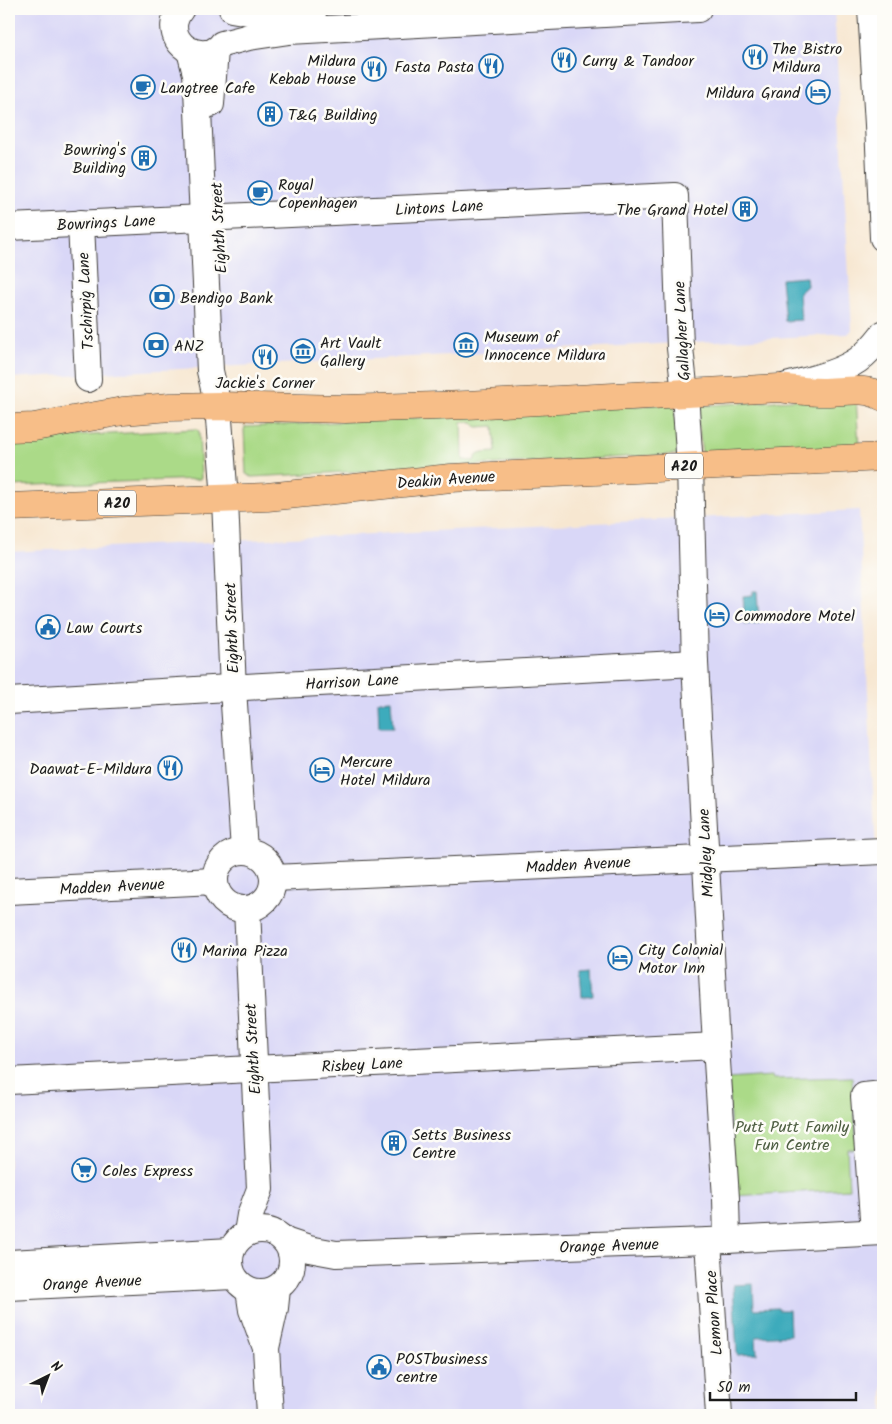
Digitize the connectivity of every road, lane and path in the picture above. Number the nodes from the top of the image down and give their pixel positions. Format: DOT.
graph roads {
  1 [pos="181,9"];
  2 [pos="222,9"];
  3 [pos="232,9"];
  4 [pos="386,9"];
  5 [pos="668,9"];
  6 [pos="698,9"];
  7 [pos="870,9"];
  8 [pos="209,48"];
  9 [pos="675,196"];
  10 [pos="210,218"];
  11 [pos="82,223"];
  12 [pos="9,226"];
  13 [pos="883,238"];
  14 [pos="883,334"];
  15 [pos="88,379"];
  16 [pos="779,388"];
  17 [pos="685,394"];
  18 [pos="883,398"];
  19 [pos="218,406"];
  20 [pos="9,428"];
  21 [pos="883,457"];
  22 [pos="690,466"];
  23 [pos="225,500"];
  24 [pos="9,507"];
  25 [pos="695,663"];
  26 [pos="233,689"];
  27 [pos="9,702"];
  28 [pos="244,850"];
  29 [pos="883,851"];
  30 [pos="706,858"];
  31 [pos="273,878"];
  32 [pos="214,881"];
  33 [pos="9,891"];
  34 [pos="247,909"];
  35 [pos="716,1046"];
  36 [pos="253,1069"];
  37 [pos="9,1081"];
  38 [pos="883,1094"];
  39 [pos="876,1153"];
  40 [pos="260,1190"];
  41 [pos="879,1232"];
  42 [pos="280,1236"];
  43 [pos="718,1241"];
  44 [pos="336,1254"];
  45 [pos="240,1262"];
  46 [pos="15,1275"];
  47 [pos="283,1282"];
  48 [pos="266,1348"];
  49 [pos="270,1415"];
  50 [pos="719,1415"];
  1 -- 8 [label="street"];
  2 -- 8 [label="street"];
  3 -- 4 [label="street"];
  5 -- 6 [label="street"];
  5 -- 8 [label="street"];
  7 -- 13 [label="street"];
  8 -- 10 [label="street, Eighth Street"];
  9 -- 10 [label="street, Lintons Lane"];
  9 -- 17 [label="street, Gallagher Lane"];
  10 -- 11 [label="street, Bowrings Lane"];
  10 -- 19 [label="street, Eighth Street"];
  11 -- 12 [label="street, Bowrings Lane"];
  11 -- 15 [label="street, Tschirpig Lane"];
  14 -- 16 [label="street"];
  16 -- 17 [label="highway"];
  16 -- 18 [label="highway"];
  17 -- 19 [label="highway"];
  17 -- 22 [label="street, Gallagher Lane"];
  19 -- 20 [label="highway"];
  19 -- 23 [label="street, Eighth Street"];
  21 -- 22 [label="highway, Deakin Avenue / A20"];
  22 -- 23 [label="highway, Deakin Avenue / A20"];
  22 -- 25 [label="street, Midgley Lane"];
  23 -- 24 [label="highway, Deakin Avenue / A20"];
  23 -- 26 [label="street, Eighth Street"];
  25 -- 26 [label="street, Harrison Lane"];
  25 -- 30 [label="street, Midgley Lane"];
  26 -- 27 [label="street, Harrison Lane"];
  26 -- 28 [label="street, Eighth Street"];
  28 -- 31 [label="street"];
  28 -- 32 [label="street"];
  29 -- 30 [label="street, Madden Avenue"];
  30 -- 31 [label="street, Madden Avenue"];
  30 -- 35 [label="street, Midgley Lane"];
  31 -- 34 [label="street"];
  32 -- 33 [label="street, Madden Avenue"];
  32 -- 34 [label="street"];
  34 -- 36 [label="street, Eighth Street"];
  35 -- 36 [label="street, Risbey Lane"];
  35 -- 43 [label="street, Midgley Lane"];
  36 -- 37 [label="street, Risbey Lane"];
  36 -- 40 [label="street, Eighth Street"];
  38 -- 39 [label="street"];
  39 -- 41 [label="street"];
  40 -- 42 [label="street, Eighth Street"];
  40 -- 45 [label="street, Eighth Street"];
  41 -- 43 [label="street, Orange Avenue"];
  42 -- 44 [label="street, Orange Avenue"];
  42 -- 45 [label="street"];
  42 -- 47 [label="street"];
  43 -- 44 [label="street, Orange Avenue"];
  43 -- 50 [label="street, Lemon Place"];
  44 -- 47 [label="street, Orange Avenue"];
  45 -- 46 [label="street, Orange Avenue"];
  45 -- 47 [label="street"];
  45 -- 48 [label="street, Eighth Street"];
  47 -- 48 [label="street, Eighth Street"];
  48 -- 49 [label="street, Eighth Street"];
}
